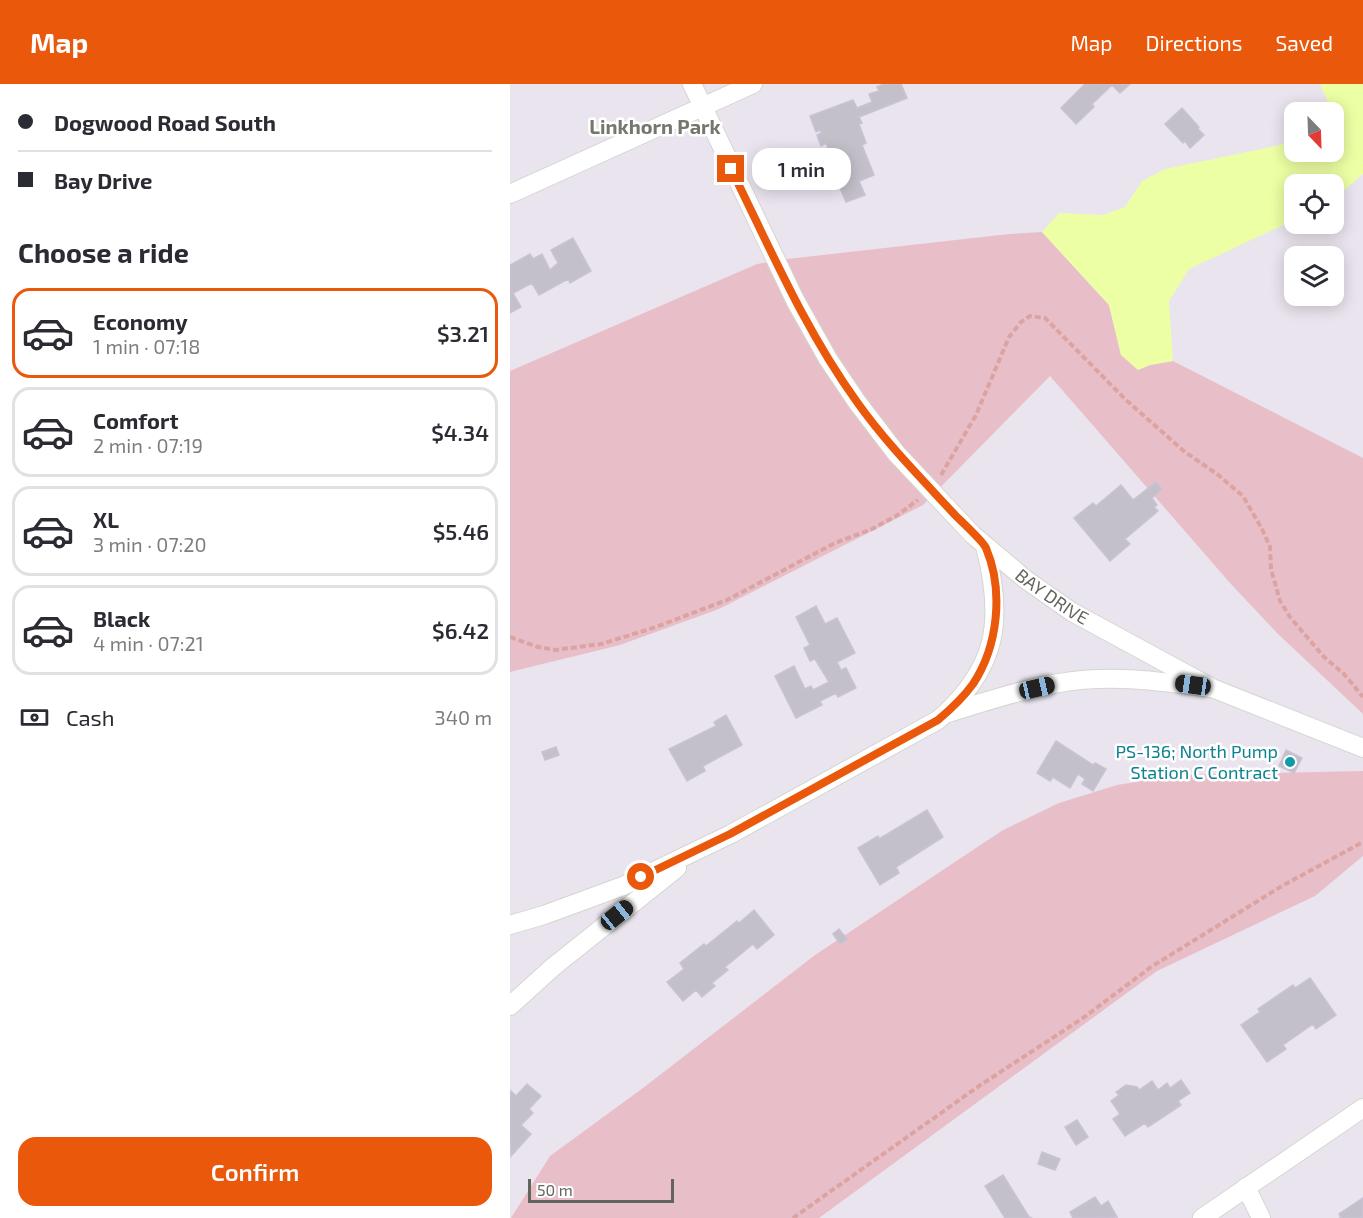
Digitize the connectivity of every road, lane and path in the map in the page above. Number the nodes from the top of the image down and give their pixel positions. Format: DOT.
graph roads {
  1 [pos="692,84"];
  2 [pos="753,84"];
  3 [pos="703,107"];
  4 [pos="510,194"];
  5 [pos="986,546"];
  6 [pos="1212,688"];
  7 [pos="946,714"];
  8 [pos="1363,748"];
  9 [pos="712,842"];
  10 [pos="1363,842"];
  11 [pos="510,925"];
  12 [pos="510,1006"];
  13 [pos="1363,1108"];
  14 [pos="1246,1187"];
  15 [pos="793,1218"];
  16 [pos="1202,1218"];
  17 [pos="1261,1218"];
  1 -- 3 [label="street, BAY DRIVE"];
  2 -- 3 [label="street"];
  3 -- 4 [label="street"];
  3 -- 5 [label="street, BAY DRIVE"];
  5 -- 6 [label="street, BAY DRIVE"];
  5 -- 7 [label="street"];
  6 -- 7 [label="street"];
  6 -- 8 [label="street, BAY DRIVE"];
  7 -- 9 [label="street"];
  9 -- 11 [label="street"];
  9 -- 12 [label="street"];
  10 -- 15 [label="path"];
  13 -- 14 [label="street"];
  14 -- 16 [label="street"];
  14 -- 17 [label="street"];
}
